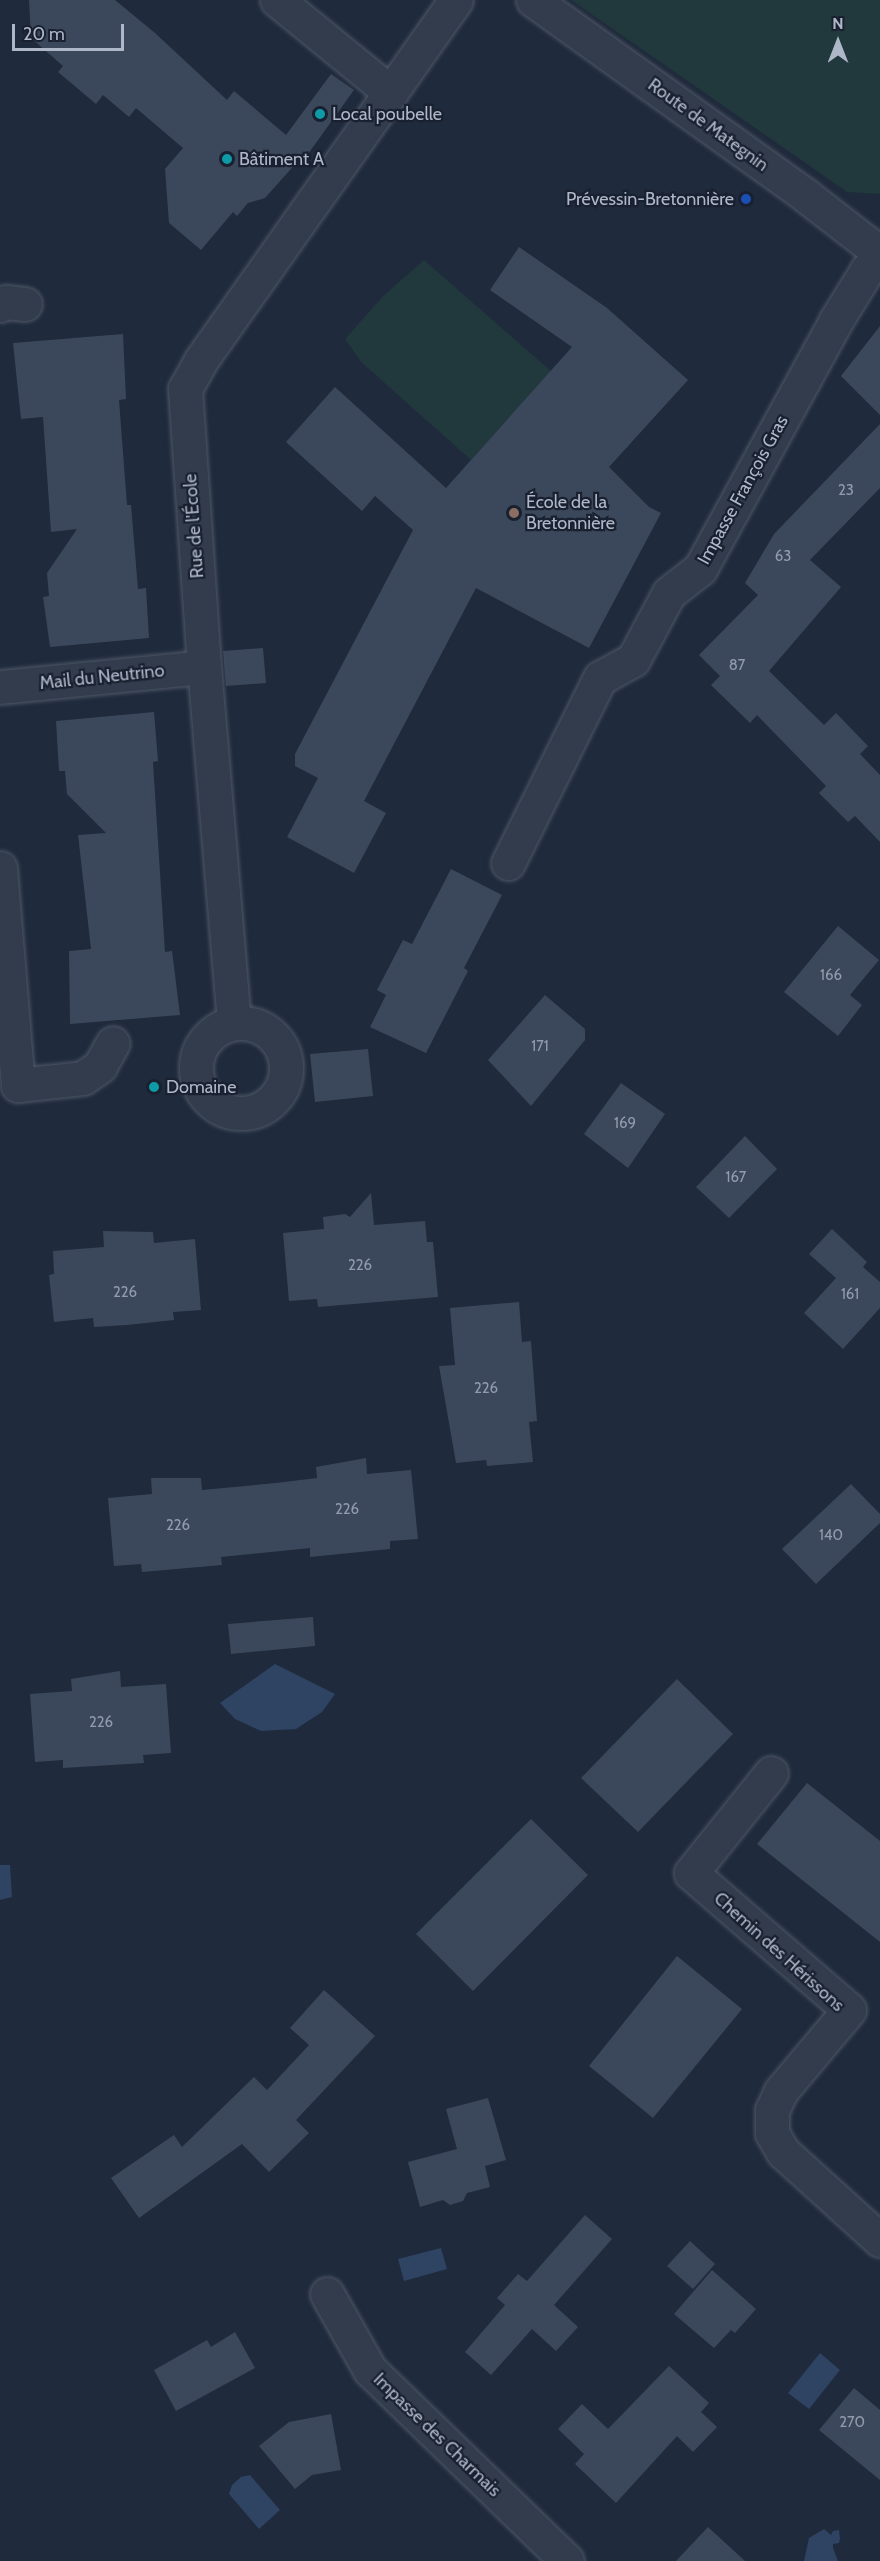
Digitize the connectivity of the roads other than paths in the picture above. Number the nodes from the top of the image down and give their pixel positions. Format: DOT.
graph roads {
  1 [pos="276,0"];
  2 [pos="456,0"];
  3 [pos="533,0"];
  4 [pos="391,93"];
  5 [pos="880,253"];
  6 [pos="880,261"];
  7 [pos="204,667"];
  8 [pos="0,687"];
  9 [pos="508,863"];
  10 [pos="0,868"];
  11 [pos="234,1023"];
  12 [pos="113,1043"];
  13 [pos="771,1773"];
  14 [pos="880,2240"];
  15 [pos="327,2294"];
  16 [pos="567,2561"];
  1 -- 4 [label="street"];
  2 -- 4 [label="street, Rue de l'École"];
  3 -- 5 [label="street, Route de Mategnin"];
  4 -- 7 [label="street, Rue de l'École"];
  6 -- 9 [label="street, Impasse François Gras"];
  7 -- 8 [label="street, Mail du Neutrino"];
  7 -- 11 [label="street, Rue de l'École"];
  10 -- 12 [label="street"];
  13 -- 14 [label="street, Chemin des Hérissons"];
  15 -- 16 [label="street, Impasse des Charmais"];
}
